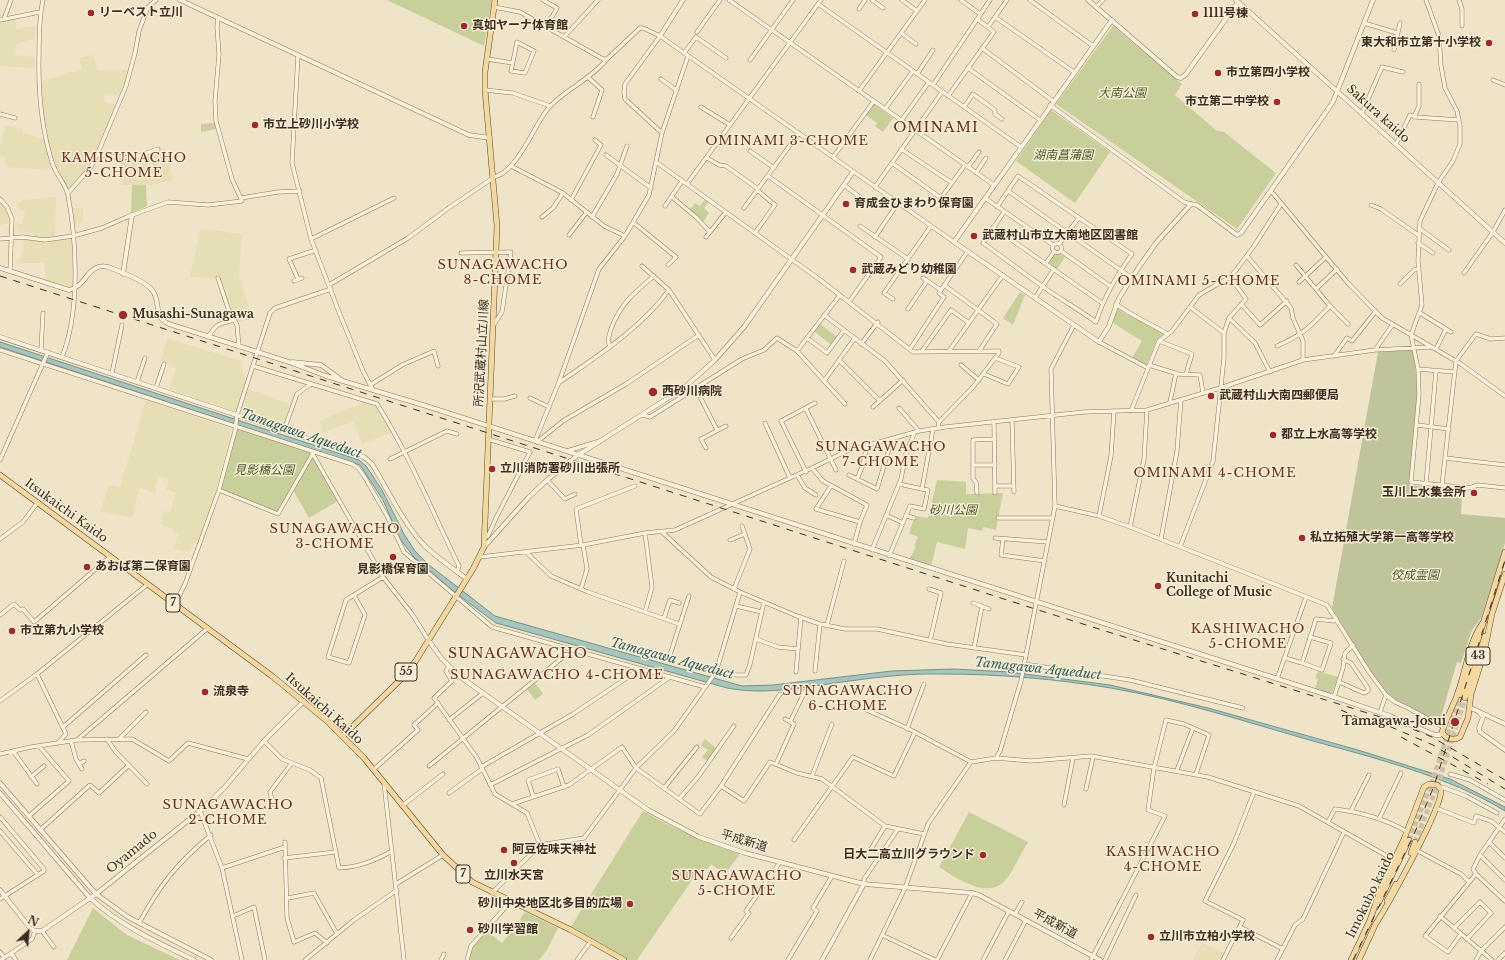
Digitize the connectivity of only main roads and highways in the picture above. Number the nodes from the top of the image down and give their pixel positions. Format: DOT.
graph roads {
  1 [pos="495,0"];
  2 [pos="1,476"];
  3 [pos="1505,552"];
  4 [pos="1504,563"];
  5 [pos="1505,574"];
  6 [pos="1492,614"];
  7 [pos="1485,620"];
  8 [pos="343,736"];
  9 [pos="1409,840"];
  10 [pos="1415,842"];
  11 [pos="1369,923"];
  12 [pos="1375,925"];
  13 [pos="624,960"];
  14 [pos="1350,960"];
  15 [pos="1359,960"];
  1 -- 8 [label="main road, 所沢武蔵村山立川線 / 55"];
  2 -- 8 [label="main road, Itsukaichi Kaido / 7"];
  3 -- 4 [label="main road, 43"];
  4 -- 7 [label="main road, 43"];
  5 -- 6 [label="main road, 43"];
  6 -- 7 [label="main road, 43"];
  6 -- 7 [label="main road"];
  8 -- 13 [label="main road, Itsukaichi Kaido / 7"];
  9 -- 11 [label="main road, Imokubo kaido"];
  10 -- 12 [label="main road, Imokubo kaido"];
  11 -- 12 [label="main road"];
  11 -- 14 [label="main road, Imokubo kaido"];
  12 -- 15 [label="main road, Imokubo kaido"];
}
